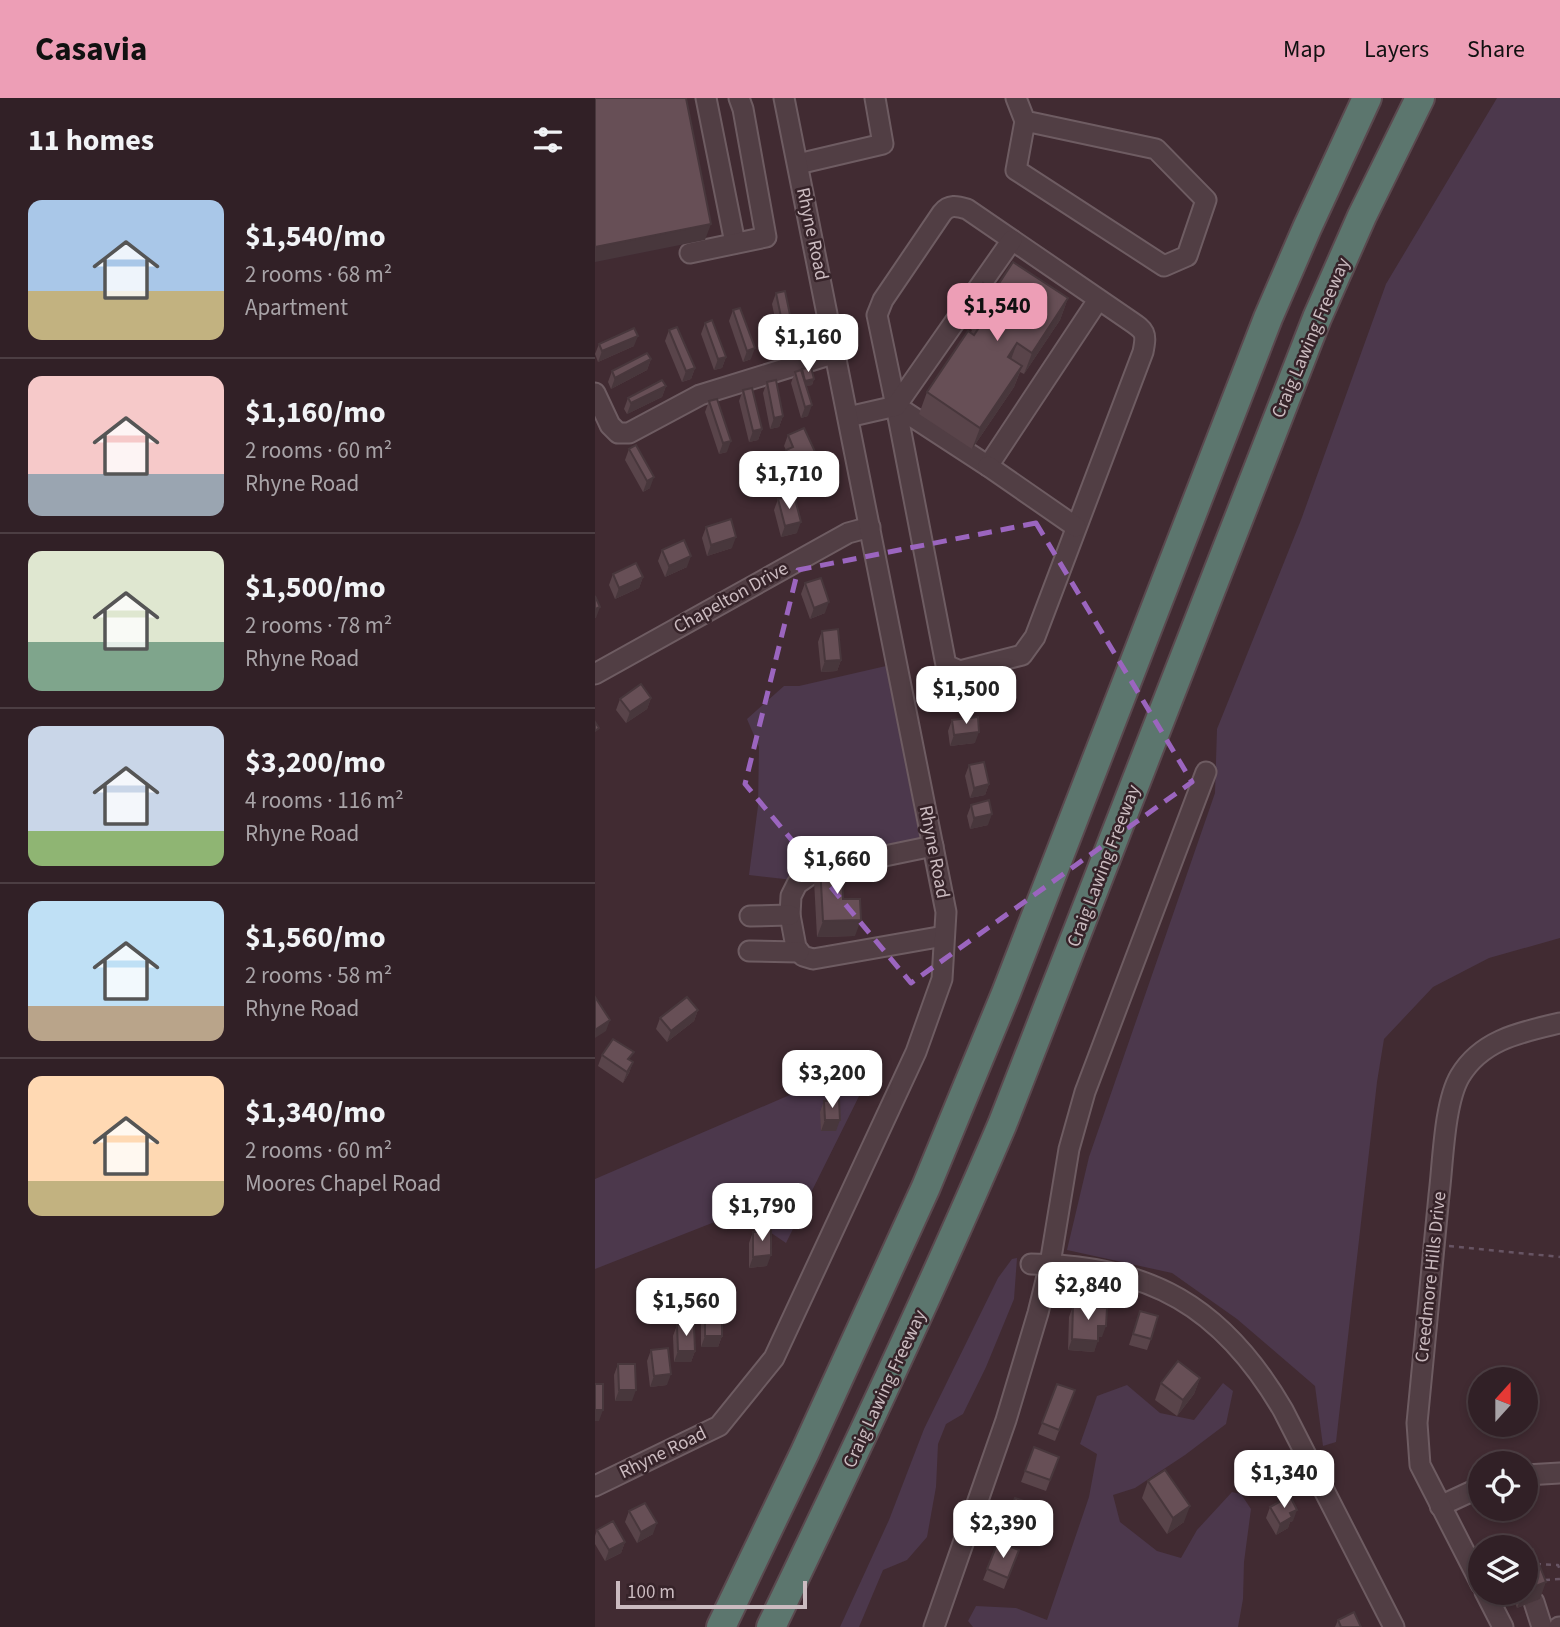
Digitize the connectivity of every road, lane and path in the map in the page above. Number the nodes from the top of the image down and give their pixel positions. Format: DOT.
graph roads {
  1 [pos="706,98"];
  2 [pos="739,98"];
  3 [pos="784,98"];
  4 [pos="875,98"];
  5 [pos="1016,98"];
  6 [pos="1367,98"];
  7 [pos="1419,98"];
  8 [pos="1025,121"];
  9 [pos="797,164"];
  10 [pos="1012,240"];
  11 [pos="735,243"];
  12 [pos="690,253"];
  13 [pos="1098,300"];
  14 [pos="836,353"];
  15 [pos="595,393"];
  16 [pos="895,407"];
  17 [pos="848,417"];
  18 [pos="988,466"];
  19 [pos="870,527"];
  20 [pos="1076,527"];
  21 [pos="595,674"];
  22 [pos="1206,772"];
  23 [pos="933,846"];
  24 [pos="790,915"];
  25 [pos="750,916"];
  26 [pos="944,936"];
  27 [pos="749,951"];
  28 [pos="799,952"];
  29 [pos="1560,1023"];
  30 [pos="1449,1247"];
  31 [pos="1560,1257"];
  32 [pos="1040,1264"];
  33 [pos="867,1428"];
  34 [pos="805,1452"];
  35 [pos="1560,1473"];
  36 [pos="1538,1474"];
  37 [pos="595,1486"];
  38 [pos="1468,1493"];
  39 [pos="1440,1506"];
  40 [pos="1468,1559"];
  41 [pos="1538,1564"];
  42 [pos="1560,1570"];
  43 [pos="1560,1579"];
  44 [pos="1545,1580"];
  45 [pos="1492,1605"];
  46 [pos="1535,1605"];
  47 [pos="702,1627"];
  48 [pos="721,1627"];
  49 [pos="771,1627"];
  50 [pos="788,1627"];
  51 [pos="934,1627"];
  52 [pos="1394,1627"];
  53 [pos="1503,1627"];
  54 [pos="1542,1627"];
  1 -- 11 [label="street"];
  2 -- 11 [label="street"];
  3 -- 9 [label="street, Rhyne Road"];
  4 -- 9 [label="street"];
  5 -- 8 [label="street"];
  6 -- 34 [label="highway"];
  7 -- 33 [label="highway, Craig Lawing Freeway"];
  8 -- 8 [label="street"];
  9 -- 14 [label="street, Rhyne Road"];
  10 -- 13 [label="street"];
  10 -- 16 [label="street"];
  10 -- 16 [label="street"];
  11 -- 12 [label="street"];
  13 -- 18 [label="street"];
  13 -- 20 [label="street"];
  14 -- 15 [label="street"];
  14 -- 17 [label="street, Rhyne Road"];
  16 -- 17 [label="street"];
  16 -- 18 [label="street"];
  16 -- 20 [label="street"];
  17 -- 19 [label="street, Rhyne Road"];
  18 -- 20 [label="street"];
  19 -- 21 [label="street, Chapelton Drive"];
  19 -- 23 [label="street, Rhyne Road"];
  22 -- 32 [label="street"];
  23 -- 24 [label="street"];
  23 -- 26 [label="street, Rhyne Road"];
  24 -- 25 [label="street"];
  24 -- 28 [label="street"];
  26 -- 28 [label="street"];
  26 -- 37 [label="street, Rhyne Road"];
  27 -- 28 [label="street"];
  29 -- 39 [label="street, Creedmore Hills Drive"];
  30 -- 31 [label="path"];
  32 -- 51 [label="street"];
  32 -- 52 [label="street"];
  33 -- 49 [label="highway, Craig Lawing Freeway"];
  33 -- 50 [label="highway"];
  34 -- 47 [label="highway"];
  34 -- 48 [label="highway"];
  35 -- 36 [label="street"];
  38 -- 39 [label="street"];
  39 -- 40 [label="street, Creedmore Hills Drive"];
  41 -- 42 [label="path"];
  43 -- 44 [label="path"];
  45 -- 53 [label="street"];
  46 -- 54 [label="street"];
}
